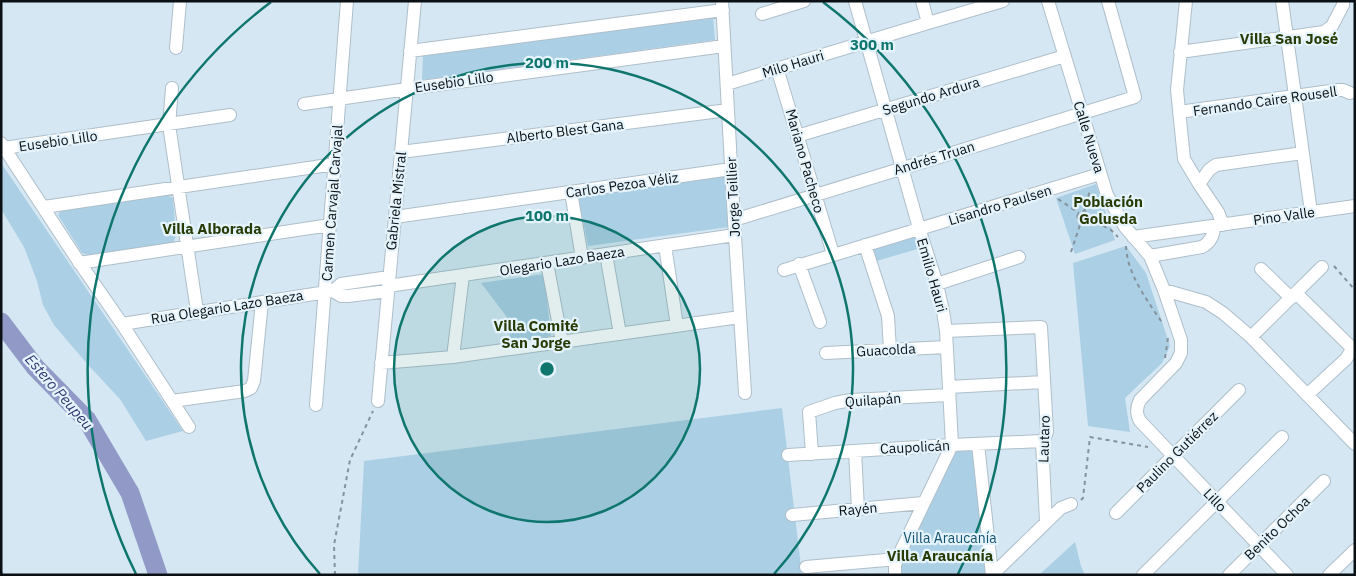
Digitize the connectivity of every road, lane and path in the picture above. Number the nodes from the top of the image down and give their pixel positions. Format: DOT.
graph roads {
  1 [pos="180,1"];
  2 [pos="347,1"];
  3 [pos="415,1"];
  4 [pos="804,1"];
  5 [pos="855,1"];
  6 [pos="922,1"];
  7 [pos="1003,1"];
  8 [pos="1048,1"];
  9 [pos="1108,1"];
  10 [pos="1186,1"];
  11 [pos="1282,1"];
  12 [pos="1343,1"];
  13 [pos="984,4"];
  14 [pos="722,6"];
  15 [pos="762,14"];
  16 [pos="928,23"];
  17 [pos="1288,38"];
  18 [pos="866,41"];
  19 [pos="724,46"];
  20 [pos="176,48"];
  21 [pos="410,51"];
  22 [pos="1180,52"];
  23 [pos="1065,56"];
  24 [pos="778,68"];
  25 [pos="727,84"];
  26 [pos="172,88"];
  27 [pos="407,89"];
  28 [pos="1350,93"];
  29 [pos="1295,96"];
  30 [pos="340,99"];
  31 [pos="304,104"];
  32 [pos="886,109"];
  33 [pos="728,110"];
  34 [pos="1179,112"];
  35 [pos="1082,113"];
  36 [pos="230,115"];
  37 [pos="169,125"];
  38 [pos="797,136"];
  39 [pos="3,146"];
  40 [pos="401,152"];
  41 [pos="1303,153"];
  42 [pos="335,164"];
  43 [pos="903,168"];
  44 [pos="731,169"];
  45 [pos="1097,176"];
  46 [pos="1199,184"];
  47 [pos="178,187"];
  48 [pos="571,192"];
  49 [pos="814,195"];
  50 [pos="1056,198"];
  51 [pos="1355,206"];
  52 [pos="44,207"];
  53 [pos="1084,212"];
  54 [pos="1310,212"];
  55 [pos="1079,213"];
  56 [pos="395,217"];
  57 [pos="1089,218"];
  58 [pos="734,220"];
  59 [pos="1081,222"];
  60 [pos="330,225"];
  61 [pos="1218,225"];
  62 [pos="919,228"];
  63 [pos="735,234"];
  64 [pos="1126,241"];
  65 [pos="665,245"];
  66 [pos="866,245"];
  67 [pos="187,247"];
  68 [pos="1070,252"];
  69 [pos="606,254"];
  70 [pos="832,254"];
  71 [pos="1019,256"];
  72 [pos="1150,256"];
  73 [pos="582,258"];
  74 [pos="79,263"];
  75 [pos="547,263"];
  76 [pos="799,264"];
  77 [pos="1322,267"];
  78 [pos="1261,269"];
  79 [pos="784,270"];
  80 [pos="463,276"];
  81 [pos="937,284"];
  82 [pos="388,285"];
  83 [pos="1164,290"];
  84 [pos="1355,290"];
  85 [pos="329,291"];
  86 [pos="1293,296"];
  87 [pos="262,302"];
  88 [pos="197,311"];
  89 [pos="740,317"];
  90 [pos="820,322"];
  91 [pos="122,324"];
  92 [pos="677,326"];
  93 [pos="1164,326"];
  94 [pos="946,331"];
  95 [pos="620,334"];
  96 [pos="1169,334"];
  97 [pos="1251,337"];
  98 [pos="562,342"];
  99 [pos="947,346"];
  100 [pos="890,350"];
  101 [pos="826,353"];
  102 [pos="1348,355"];
  103 [pos="453,357"];
  104 [pos="1165,358"];
  105 [pos="381,363"];
  106 [pos="1355,368"];
  107 [pos="1043,382"];
  108 [pos="1239,390"];
  109 [pos="949,391"];
  110 [pos="745,393"];
  111 [pos="1307,395"];
  112 [pos="378,401"];
  113 [pos="172,402"];
  114 [pos="316,405"];
  115 [pos="1143,424"];
  116 [pos="189,427"];
  117 [pos="1282,437"];
  118 [pos="1042,441"];
  119 [pos="978,444"];
  120 [pos="1355,444"];
  121 [pos="952,445"];
  122 [pos="855,451"];
  123 [pos="812,454"];
  124 [pos="788,455"];
  125 [pos="1169,460"];
  126 [pos="1324,482"];
  127 [pos="1216,502"];
  128 [pos="923,503"];
  129 [pos="1074,504"];
  130 [pos="858,509"];
  131 [pos="1116,513"];
  132 [pos="792,515"];
  133 [pos="1046,522"];
  134 [pos="1259,546"];
  135 [pos="1355,550"];
  136 [pos="897,559"];
  137 [pos="806,567"];
  138 [pos="335,575"];
  139 [pos="895,575"];
  140 [pos="992,575"];
  141 [pos="1143,575"];
  142 [pos="1229,575"];
  143 [pos="1287,575"];
  144 [pos="1329,575"];
  1 -- 20 [label="street"];
  2 -- 30 [label="street, Carmen Carvajal Carvajal"];
  3 -- 21 [label="street, Gabriela Mistral"];
  4 -- 15 [label="street"];
  5 -- 18 [label="street, Emilio Hauri"];
  6 -- 16 [label="street"];
  7 -- 13 [label="street, Milo Hauri"];
  8 -- 23 [label="street, Calle Nueva"];
  9 -- 35 [label="street, Andrés Truan"];
  10 -- 22 [label="street"];
  11 -- 17 [label="street"];
  12 -- 17 [label="street"];
  13 -- 16 [label="street, Milo Hauri"];
  14 -- 19 [label="street, Jorge Teillier"];
  14 -- 21 [label="street"];
  16 -- 18 [label="street, Milo Hauri"];
  17 -- 22 [label="street"];
  17 -- 29 [label="street"];
  18 -- 24 [label="street, Milo Hauri"];
  18 -- 32 [label="street, Emilio Hauri"];
  19 -- 25 [label="street, Jorge Teillier"];
  19 -- 27 [label="street, Eusebio Lillo"];
  21 -- 27 [label="street, Gabriela Mistral"];
  22 -- 34 [label="street"];
  23 -- 32 [label="street, Segundo Ardura"];
  23 -- 35 [label="street, Calle Nueva"];
  24 -- 25 [label="street, Milo Hauri"];
  24 -- 38 [label="street, Mariano Pacheco"];
  25 -- 33 [label="street, Jorge Teillier"];
  26 -- 37 [label="street"];
  27 -- 30 [label="street, Eusebio Lillo"];
  27 -- 40 [label="street, Gabriela Mistral"];
  28 -- 29 [label="street, Fernando Caire Rousell"];
  29 -- 34 [label="street, Fernando Caire Rousell"];
  29 -- 41 [label="street"];
  30 -- 31 [label="street, Eusebio Lillo"];
  30 -- 42 [label="street, Carmen Carvajal Carvajal"];
  32 -- 38 [label="street, Segundo Ardura"];
  32 -- 43 [label="street, Emilio Hauri"];
  33 -- 40 [label="street, Alberto Blest Gana"];
  33 -- 44 [label="street, Jorge Teillier"];
  34 -- 46 [label="street"];
  35 -- 43 [label="street, Andrés Truan"];
  35 -- 45 [label="street, Calle Nueva"];
  36 -- 37 [label="street, Eusebio Lillo"];
  37 -- 39 [label="street, Eusebio Lillo"];
  37 -- 47 [label="street"];
  38 -- 49 [label="street, Mariano Pacheco"];
  39 -- 52 [label="street"];
  40 -- 56 [label="street, Gabriela Mistral"];
  41 -- 46 [label="street"];
  41 -- 54 [label="street"];
  42 -- 47 [label="street"];
  42 -- 60 [label="street, Carmen Carvajal Carvajal"];
  43 -- 49 [label="street, Andrés Truan"];
  43 -- 62 [label="street, Emilio Hauri"];
  44 -- 48 [label="street, Carlos Pezoa Véliz"];
  44 -- 58 [label="street, Jorge Teillier"];
  45 -- 53 [label="path"];
  45 -- 62 [label="street, Lisandro Paulsen"];
  45 -- 64 [label="street, Calle Nueva"];
  46 -- 61 [label="street"];
  47 -- 52 [label="street"];
  47 -- 67 [label="street"];
  48 -- 56 [label="street, Carlos Pezoa Véliz"];
  48 -- 73 [label="street"];
  49 -- 58 [label="street, Andrés Truan"];
  49 -- 70 [label="street, Mariano Pacheco"];
  50 -- 55 [label="path"];
  51 -- 54 [label="street, Pino Valle"];
  52 -- 74 [label="street"];
  53 -- 55 [label="path"];
  53 -- 57 [label="path"];
  54 -- 61 [label="street, Pino Valle"];
  55 -- 59 [label="path"];
  56 -- 82 [label="street, Gabriela Mistral"];
  57 -- 59 [label="path"];
  57 -- 64 [label="path"];
  58 -- 63 [label="street, Jorge Teillier"];
  59 -- 68 [label="path"];
  60 -- 67 [label="street"];
  60 -- 85 [label="street, Carmen Carvajal Carvajal"];
  61 -- 64 [label="street, Pino Valle"];
  61 -- 72 [label="street"];
  62 -- 66 [label="street, Lisandro Paulsen"];
  62 -- 81 [label="street, Emilio Hauri"];
  63 -- 65 [label="street, Olegario Lazo Baeza"];
  63 -- 89 [label="street, Jorge Teillier"];
  64 -- 72 [label="street, Calle Nueva"];
  64 -- 93 [label="path"];
  65 -- 69 [label="street, Olegario Lazo Baeza"];
  65 -- 92 [label="street"];
  66 -- 70 [label="street, Lisandro Paulsen"];
  66 -- 100 [label="street"];
  67 -- 74 [label="street"];
  67 -- 88 [label="street"];
  69 -- 73 [label="street, Olegario Lazo Baeza"];
  69 -- 95 [label="street"];
  70 -- 76 [label="street, Lisandro Paulsen"];
  71 -- 81 [label="street"];
  72 -- 83 [label="street, Calle Nueva"];
  73 -- 75 [label="street, Olegario Lazo Baeza"];
  74 -- 91 [label="street"];
  75 -- 80 [label="street, Olegario Lazo Baeza"];
  75 -- 98 [label="street"];
  76 -- 79 [label="street, Lisandro Paulsen"];
  76 -- 90 [label="street"];
  77 -- 84 [label="path"];
  77 -- 86 [label="street"];
  78 -- 86 [label="street"];
  80 -- 82 [label="street, Olegario Lazo Baeza"];
  80 -- 103 [label="street"];
  81 -- 94 [label="street, Emilio Hauri"];
  82 -- 85 [label="street, Rua Olegario Lazo Baeza"];
  82 -- 105 [label="street, Gabriela Mistral"];
  83 -- 97 [label="street"];
  83 -- 115 [label="street, Calle Nueva"];
  85 -- 87 [label="street, Rua Olegario Lazo Baeza"];
  85 -- 114 [label="street, Carmen Carvajal Carvajal"];
  86 -- 97 [label="street"];
  86 -- 102 [label="street"];
  87 -- 88 [label="street, Rua Olegario Lazo Baeza"];
  87 -- 113 [label="street"];
  88 -- 91 [label="street, Rua Olegario Lazo Baeza"];
  89 -- 92 [label="street"];
  89 -- 110 [label="street, Jorge Teillier"];
  91 -- 113 [label="street"];
  92 -- 95 [label="street"];
  94 -- 99 [label="street, Emilio Hauri"];
  94 -- 107 [label="street, Lautaro"];
  95 -- 98 [label="street"];
  96 -- 104 [label="path"];
  97 -- 111 [label="street"];
  98 -- 103 [label="street"];
  99 -- 100 [label="street, Guacolda"];
  99 -- 109 [label="street, Emilio Hauri"];
  100 -- 101 [label="street, Guacolda"];
  102 -- 106 [label="street"];
  102 -- 111 [label="street"];
  103 -- 105 [label="street"];
  105 -- 112 [label="street, Gabriela Mistral"];
  107 -- 109 [label="street, Quilapán"];
  107 -- 118 [label="street, Lautaro"];
  108 -- 125 [label="street, Paulino Gutiérrez"];
  109 -- 121 [label="street, Emilio Hauri"];
  109 -- 123 [label="street, Quilapán"];
  111 -- 120 [label="street"];
  112 -- 138 [label="path"];
  113 -- 116 [label="street"];
  115 -- 125 [label="street, Lillo"];
  117 -- 127 [label="street"];
  118 -- 119 [label="street, Caupolicán"];
  118 -- 133 [label="street, Lautaro"];
  119 -- 121 [label="street, Caupolicán"];
  119 -- 140 [label="street"];
  121 -- 122 [label="street, Caupolicán"];
  121 -- 128 [label="street, Emilio Hauri"];
  122 -- 123 [label="street, Caupolicán"];
  122 -- 130 [label="street"];
  123 -- 124 [label="street, Caupolicán"];
  125 -- 127 [label="street, Lillo"];
  125 -- 129 [label="path"];
  125 -- 131 [label="street, Paulino Gutiérrez"];
  126 -- 134 [label="street, Benito Ochoa"];
  127 -- 134 [label="street, Lillo"];
  127 -- 141 [label="street"];
  128 -- 130 [label="street, Rayén"];
  128 -- 136 [label="street, Emilio Hauri"];
  129 -- 133 [label="street"];
  130 -- 132 [label="street, Rayén"];
  133 -- 140 [label="street"];
  134 -- 142 [label="street, Benito Ochoa"];
  134 -- 143 [label="street, Lillo"];
  135 -- 144 [label="street"];
  136 -- 137 [label="street"];
  136 -- 139 [label="street, Emilio Hauri"];
}
